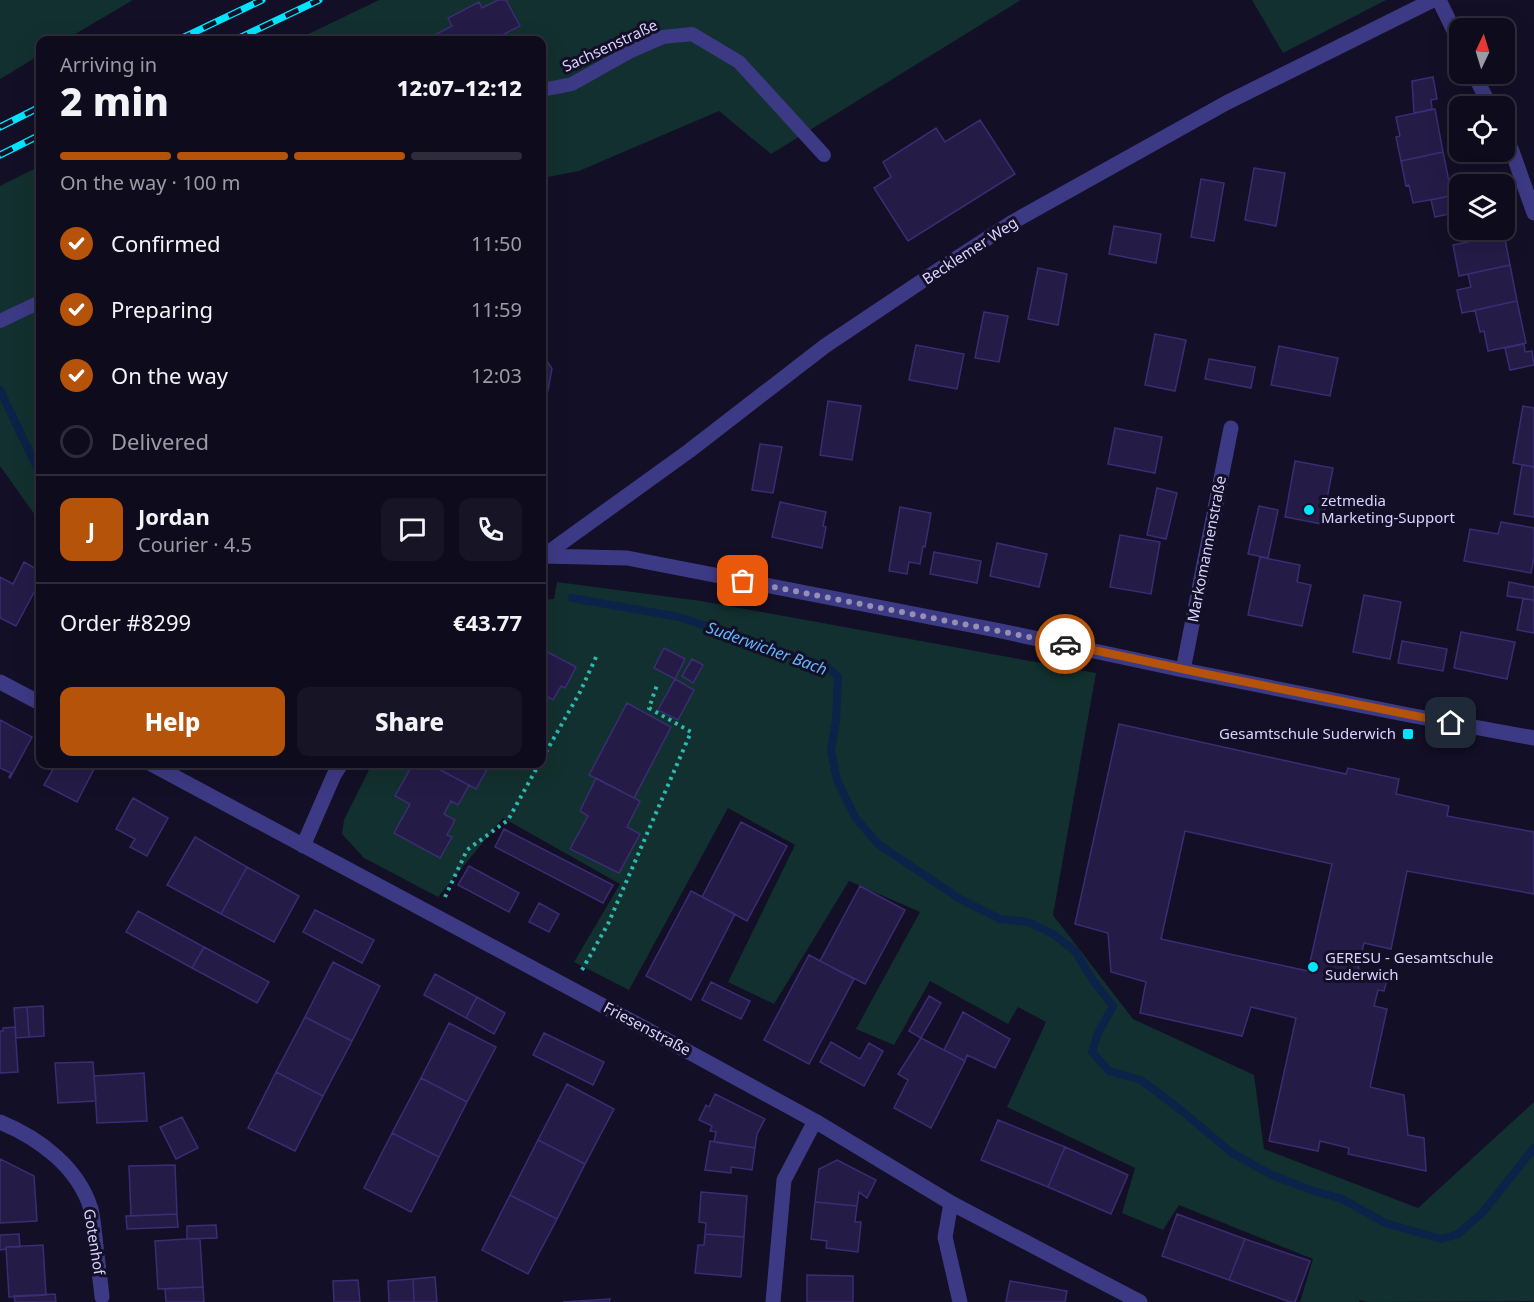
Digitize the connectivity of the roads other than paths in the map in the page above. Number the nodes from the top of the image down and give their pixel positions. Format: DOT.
graph roads {
  1 [pos="1433,0"];
  2 [pos="1439,0"];
  3 [pos="1449,20"];
  4 [pos="546,89"];
  5 [pos="824,154"];
  6 [pos="1515,159"];
  7 [pos="1534,213"];
  8 [pos="36,304"];
  9 [pos="0,321"];
  10 [pos="1231,428"];
  11 [pos="546,554"];
  12 [pos="546,557"];
  13 [pos="1183,670"];
  14 [pos="0,682"];
  15 [pos="36,701"];
  16 [pos="1534,738"];
  17 [pos="158,768"];
  18 [pos="338,768"];
  19 [pos="303,846"];
  20 [pos="815,1121"];
  21 [pos="0,1122"];
  22 [pos="951,1203"];
  23 [pos="102,1297"];
  24 [pos="773,1302"];
  25 [pos="960,1302"];
  26 [pos="1140,1302"];
  1 -- 11 [label="street, Becklemer Weg"];
  2 -- 3 [label="street"];
  4 -- 5 [label="lane, Sachsenstraße"];
  6 -- 7 [label="street"];
  8 -- 9 [label="lane"];
  10 -- 13 [label="street, Markomannenstraße"];
  12 -- 13 [label="street"];
  13 -- 16 [label="street"];
  14 -- 15 [label="street"];
  17 -- 19 [label="street, Friesenstraße"];
  18 -- 19 [label="street"];
  19 -- 20 [label="street, Friesenstraße"];
  20 -- 22 [label="street, Friesenstraße"];
  20 -- 24 [label="street"];
  21 -- 23 [label="street, Gotenhof"];
  22 -- 25 [label="street"];
  22 -- 26 [label="street, Friesenstraße"];
}
